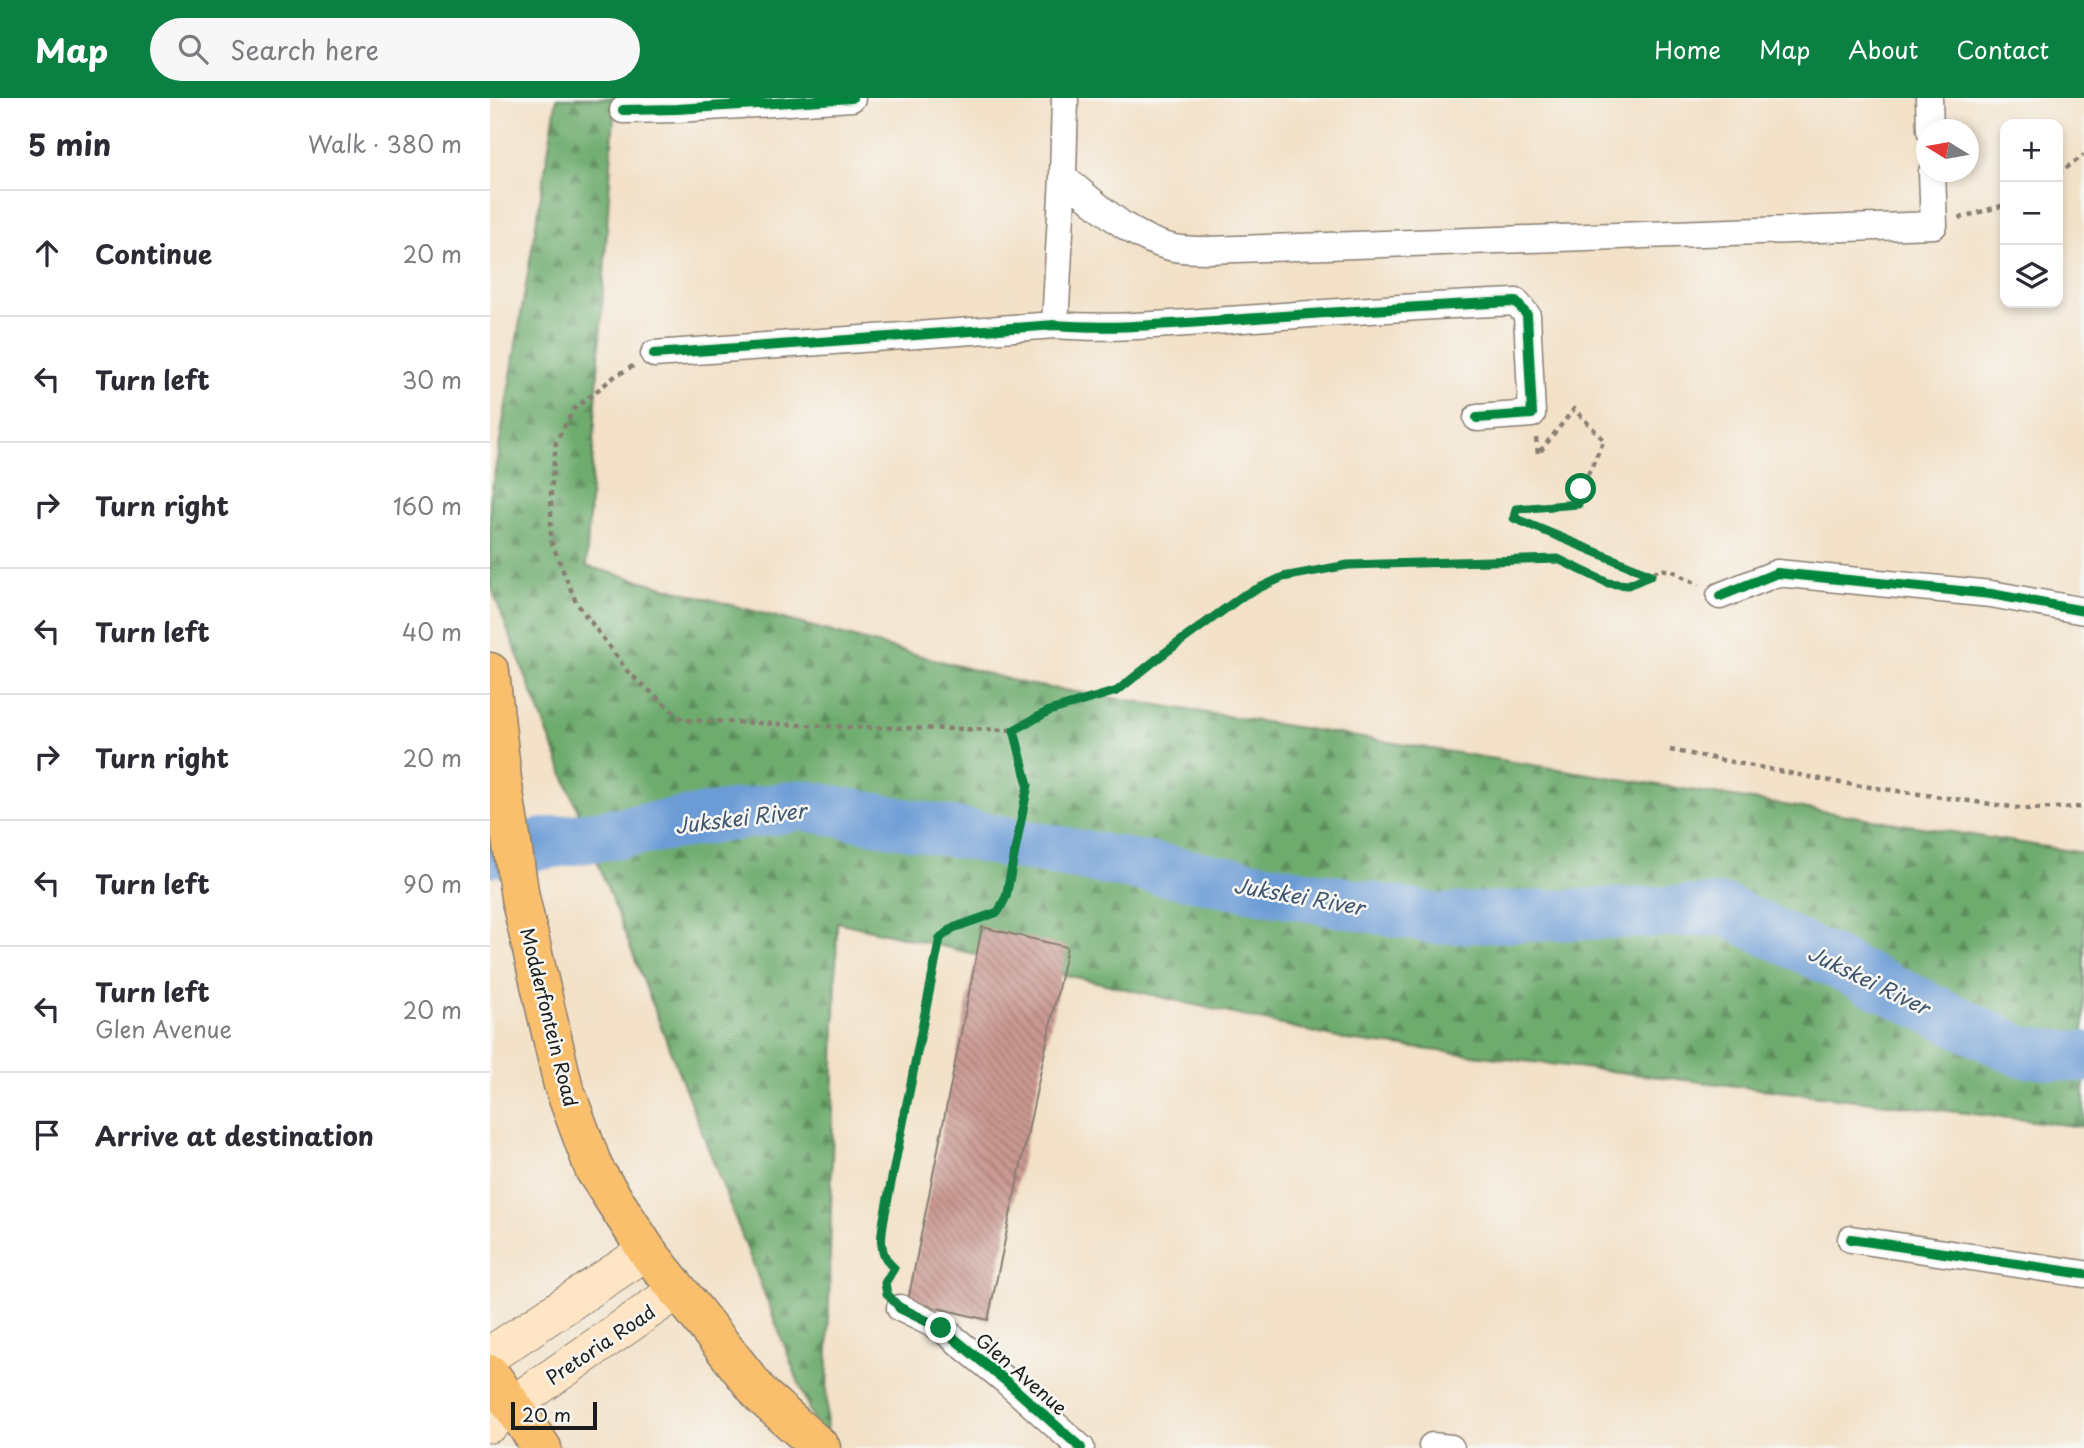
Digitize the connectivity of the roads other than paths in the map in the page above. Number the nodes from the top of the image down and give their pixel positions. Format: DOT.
graph roads {
  1 [pos="852,98"];
  2 [pos="1065,98"];
  3 [pos="1929,98"];
  4 [pos="623,110"];
  5 [pos="1930,119"];
  6 [pos="1063,177"];
  7 [pos="1932,182"];
  8 [pos="1055,325"];
  9 [pos="654,354"];
  10 [pos="1477,418"];
  11 [pos="1720,596"];
  12 [pos="2084,611"];
  13 [pos="490,672"];
  14 [pos="1851,1239"];
  15 [pos="647,1251"];
  16 [pos="2084,1274"];
  17 [pos="678,1290"];
  18 [pos="900,1308"];
  19 [pos="490,1355"];
  20 [pos="490,1374"];
  21 [pos="501,1414"];
  22 [pos="542,1448"];
  23 [pos="821,1448"];
  24 [pos="1081,1448"];
  1 -- 4 [label="street"];
  2 -- 6 [label="street"];
  3 -- 5 [label="street"];
  6 -- 7 [label="street"];
  6 -- 8 [label="street"];
  8 -- 9 [label="street"];
  8 -- 10 [label="street"];
  11 -- 12 [label="street"];
  13 -- 15 [label="main road, Modderfontein Road"];
  14 -- 16 [label="street"];
  15 -- 17 [label="main road, Modderfontein Road"];
  15 -- 19 [label="main road"];
  17 -- 21 [label="main road, Pretoria Road"];
  17 -- 23 [label="main road, Modderfontein Road"];
  18 -- 24 [label="street, Glen Avenue"];
  20 -- 21 [label="main road"];
  21 -- 22 [label="main road"];
}
